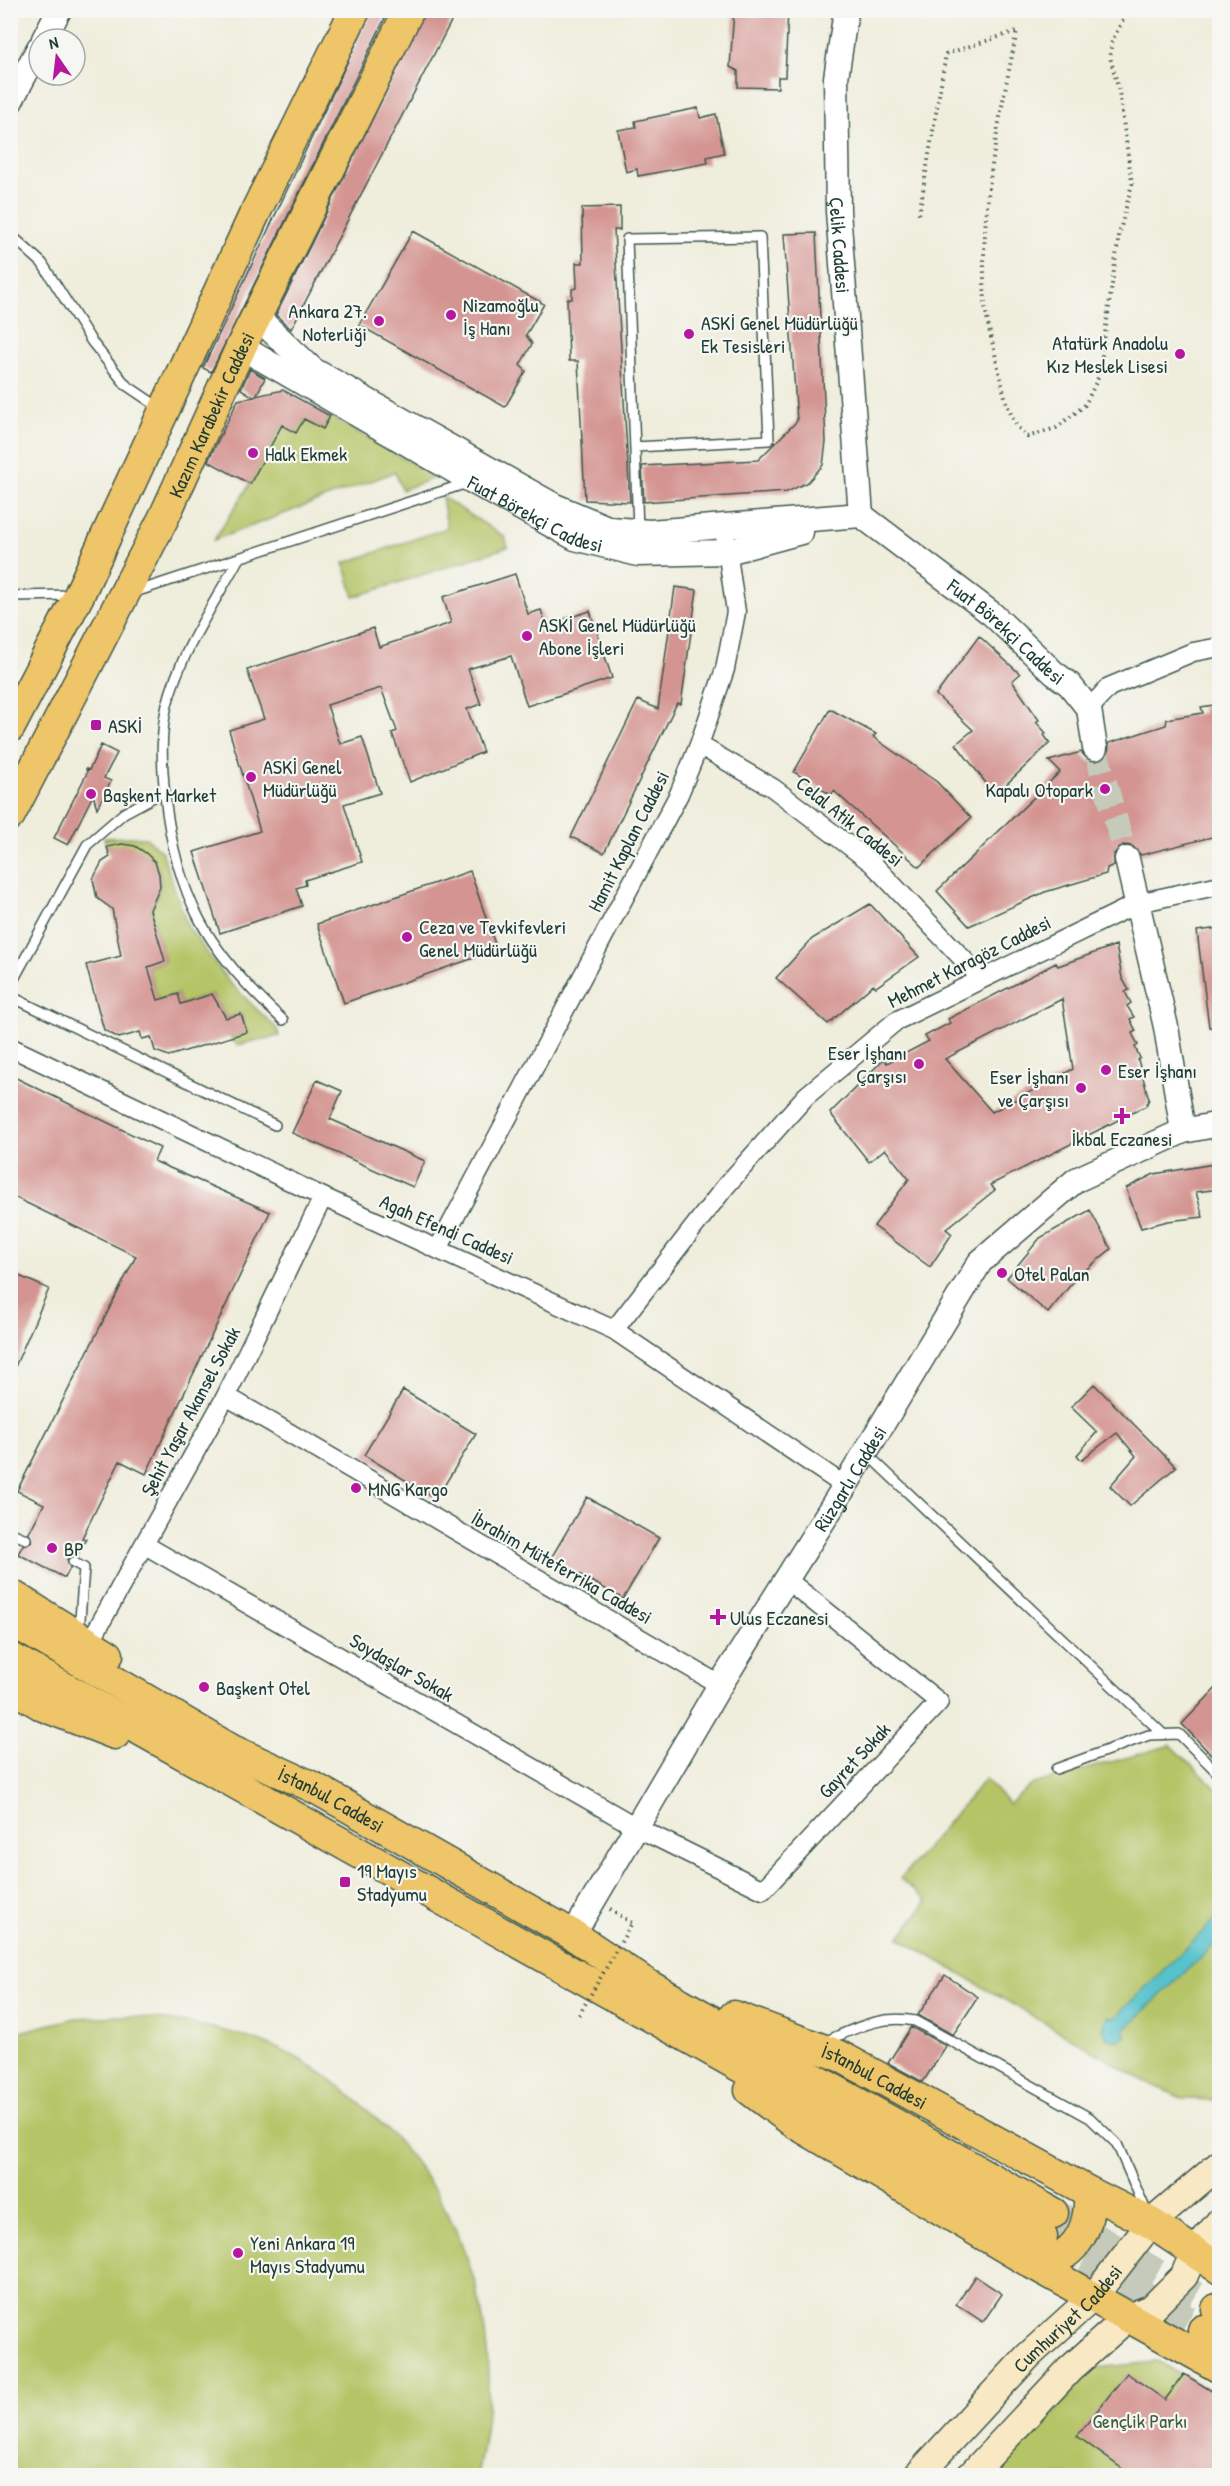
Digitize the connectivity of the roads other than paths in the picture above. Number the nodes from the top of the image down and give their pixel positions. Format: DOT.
graph roads {
  1 [pos="59,10"];
  2 [pos="355,10"];
  3 [pos="409,10"];
  4 [pos="846,10"];
  5 [pos="50,27"];
  6 [pos="27,70"];
  7 [pos="10,102"];
  8 [pos="10,234"];
  9 [pos="256,316"];
  10 [pos="240,347"];
  11 [pos="164,411"];
  12 [pos="635,447"];
  13 [pos="472,481"];
  14 [pos="861,514"];
  15 [pos="724,528"];
  16 [pos="638,531"];
  17 [pos="728,552"];
  18 [pos="240,558"];
  19 [pos="79,595"];
  20 [pos="125,595"];
  21 [pos="10,596"];
  22 [pos="1220,647"];
  23 [pos="1089,709"];
  24 [pos="10,726"];
  25 [pos="699,746"];
  26 [pos="1095,748"];
  27 [pos="34,774"];
  28 [pos="165,791"];
  29 [pos="10,815"];
  30 [pos="10,835"];
  31 [pos="1127,859"];
  32 [pos="1220,885"];
  33 [pos="1138,903"];
  34 [pos="981,978"];
  35 [pos="10,986"];
  36 [pos="10,996"];
  37 [pos="283,1020"];
  38 [pos="10,1047"];
  39 [pos="1220,1124"];
  40 [pos="275,1125"];
  41 [pos="1184,1131"];
  42 [pos="323,1197"];
  43 [pos="438,1249"];
  44 [pos="614,1330"];
  45 [pos="226,1396"];
  46 [pos="865,1452"];
  47 [pos="845,1486"];
  48 [pos="10,1536"];
  49 [pos="26,1539"];
  50 [pos="145,1545"];
  51 [pos="74,1562"];
  52 [pos="786,1579"];
  53 [pos="10,1594"];
  54 [pos="10,1620"];
  55 [pos="84,1638"];
  56 [pos="10,1657"];
  57 [pos="720,1685"];
  58 [pos="10,1686"];
  59 [pos="1162,1733"];
  60 [pos="232,1750"];
  61 [pos="1056,1769"];
  62 [pos="1220,1774"];
  63 [pos="218,1775"];
  64 [pos="636,1827"];
  65 [pos="573,1935"];
  66 [pos="642,1996"];
  67 [pos="814,2046"];
  68 [pos="1220,2164"];
  69 [pos="1089,2192"];
  70 [pos="1220,2221"];
  71 [pos="1151,2223"];
  72 [pos="1048,2225"];
  73 [pos="1194,2253"];
  74 [pos="1033,2264"];
  75 [pos="1220,2269"];
  76 [pos="1094,2296"];
  77 [pos="1126,2318"];
  78 [pos="1220,2368"];
  79 [pos="918,2475"];
  80 [pos="970,2475"];
  1 -- 5 [label="street"];
  2 -- 11 [label="main road"];
  3 -- 9 [label="main road, Kazım Karabekir Caddesi"];
  4 -- 14 [label="street, Çelik Caddesi"];
  6 -- 7 [label="street"];
  8 -- 11 [label="lane"];
  9 -- 10 [label="main road, Kazım Karabekir Caddesi"];
  9 -- 16 [label="street, Fuat Börekçi Caddesi"];
  10 -- 13 [label="street, Fuat Börekçi Caddesi"];
  10 -- 20 [label="main road, Kazım Karabekir Caddesi"];
  11 -- 19 [label="main road"];
  12 -- 12 [label="lane"];
  12 -- 16 [label="lane"];
  13 -- 17 [label="street, Fuat Börekçi Caddesi"];
  13 -- 18 [label="lane"];
  14 -- 15 [label="street, Fuat Börekçi Caddesi"];
  14 -- 17 [label="street, Fuat Börekçi Caddesi"];
  14 -- 23 [label="street, Fuat Börekçi Caddesi"];
  15 -- 16 [label="street, Fuat Börekçi Caddesi"];
  15 -- 17 [label="street, Hamit Kaplan Caddesi"];
  17 -- 25 [label="street, Hamit Kaplan Caddesi"];
  18 -- 20 [label="lane"];
  18 -- 28 [label="lane"];
  19 -- 21 [label="lane"];
  19 -- 24 [label="main road"];
  20 -- 27 [label="main road, Kazım Karabekir Caddesi"];
  22 -- 23 [label="street"];
  23 -- 26 [label="street"];
  25 -- 34 [label="street, Celal Atik Caddesi"];
  25 -- 43 [label="street, Hamit Kaplan Caddesi"];
  27 -- 29 [label="main road, Kazım Karabekir Caddesi"];
  27 -- 30 [label="main road"];
  28 -- 35 [label="lane"];
  28 -- 37 [label="lane"];
  31 -- 33 [label="street"];
  32 -- 33 [label="street, Mehmet Karagöz Caddesi"];
  33 -- 34 [label="street, Mehmet Karagöz Caddesi"];
  33 -- 41 [label="street"];
  34 -- 44 [label="street, Mehmet Karagöz Caddesi"];
  36 -- 40 [label="lane"];
  38 -- 42 [label="street, Agah Efendi Caddesi"];
  39 -- 41 [label="street, Rüzgarlı Caddesi"];
  41 -- 46 [label="street, Rüzgarlı Caddesi"];
  42 -- 43 [label="street, Agah Efendi Caddesi"];
  42 -- 45 [label="street, Şehit Yaşar Akansel Sokak"];
  43 -- 44 [label="street, Agah Efendi Caddesi"];
  44 -- 47 [label="street, Agah Efendi Caddesi"];
  45 -- 50 [label="street, Şehit Yaşar Akansel Sokak"];
  45 -- 57 [label="street, İbrahim Müteferrika Caddesi"];
  46 -- 47 [label="street, Rüzgarlı Caddesi"];
  46 -- 59 [label="lane"];
  47 -- 52 [label="street, Rüzgarlı Caddesi"];
  48 -- 49 [label="lane"];
  50 -- 55 [label="street, Şehit Yaşar Akansel Sokak"];
  50 -- 64 [label="street, Soydaşlar Sokak"];
  51 -- 55 [label="lane"];
  52 -- 57 [label="street, Rüzgarlı Caddesi"];
  52 -- 64 [label="street, Gayret Sokak"];
  53 -- 55 [label="main road"];
  54 -- 60 [label="main road, İstanbul Caddesi"];
  55 -- 60 [label="main road"];
  56 -- 63 [label="main road, İstanbul Caddesi"];
  57 -- 64 [label="street, Rüzgarlı Caddesi"];
  58 -- 63 [label="main road"];
  59 -- 61 [label="lane"];
  59 -- 62 [label="lane"];
  60 -- 65 [label="main road, İstanbul Caddesi"];
  63 -- 66 [label="main road, İstanbul Caddesi"];
  64 -- 65 [label="street, Rüzgarlı Caddesi"];
  65 -- 66 [label="main road, İstanbul Caddesi"];
  66 -- 67 [label="main road, İstanbul Caddesi"];
  66 -- 72 [label="main road, İstanbul Caddesi"];
  66 -- 74 [label="main road, İstanbul Caddesi"];
  67 -- 69 [label="main road, İstanbul Caddesi"];
  67 -- 71 [label="lane"];
  68 -- 71 [label="main road, Cumhuriyet Caddesi"];
  69 -- 71 [label="main road, İstanbul Caddesi"];
  69 -- 74 [label="main road"];
  70 -- 73 [label="main road, Cumhuriyet Caddesi"];
  71 -- 73 [label="main road, İstanbul Caddesi"];
  71 -- 76 [label="main road, Cumhuriyet Caddesi"];
  73 -- 75 [label="main road, İstanbul Caddesi"];
  73 -- 77 [label="main road, Cumhuriyet Caddesi"];
  74 -- 76 [label="main road, İstanbul Caddesi"];
  76 -- 77 [label="main road, İstanbul Caddesi"];
  76 -- 79 [label="main road, Cumhuriyet Caddesi"];
  77 -- 78 [label="main road, İstanbul Caddesi"];
  77 -- 80 [label="main road, Cumhuriyet Caddesi"];
}
